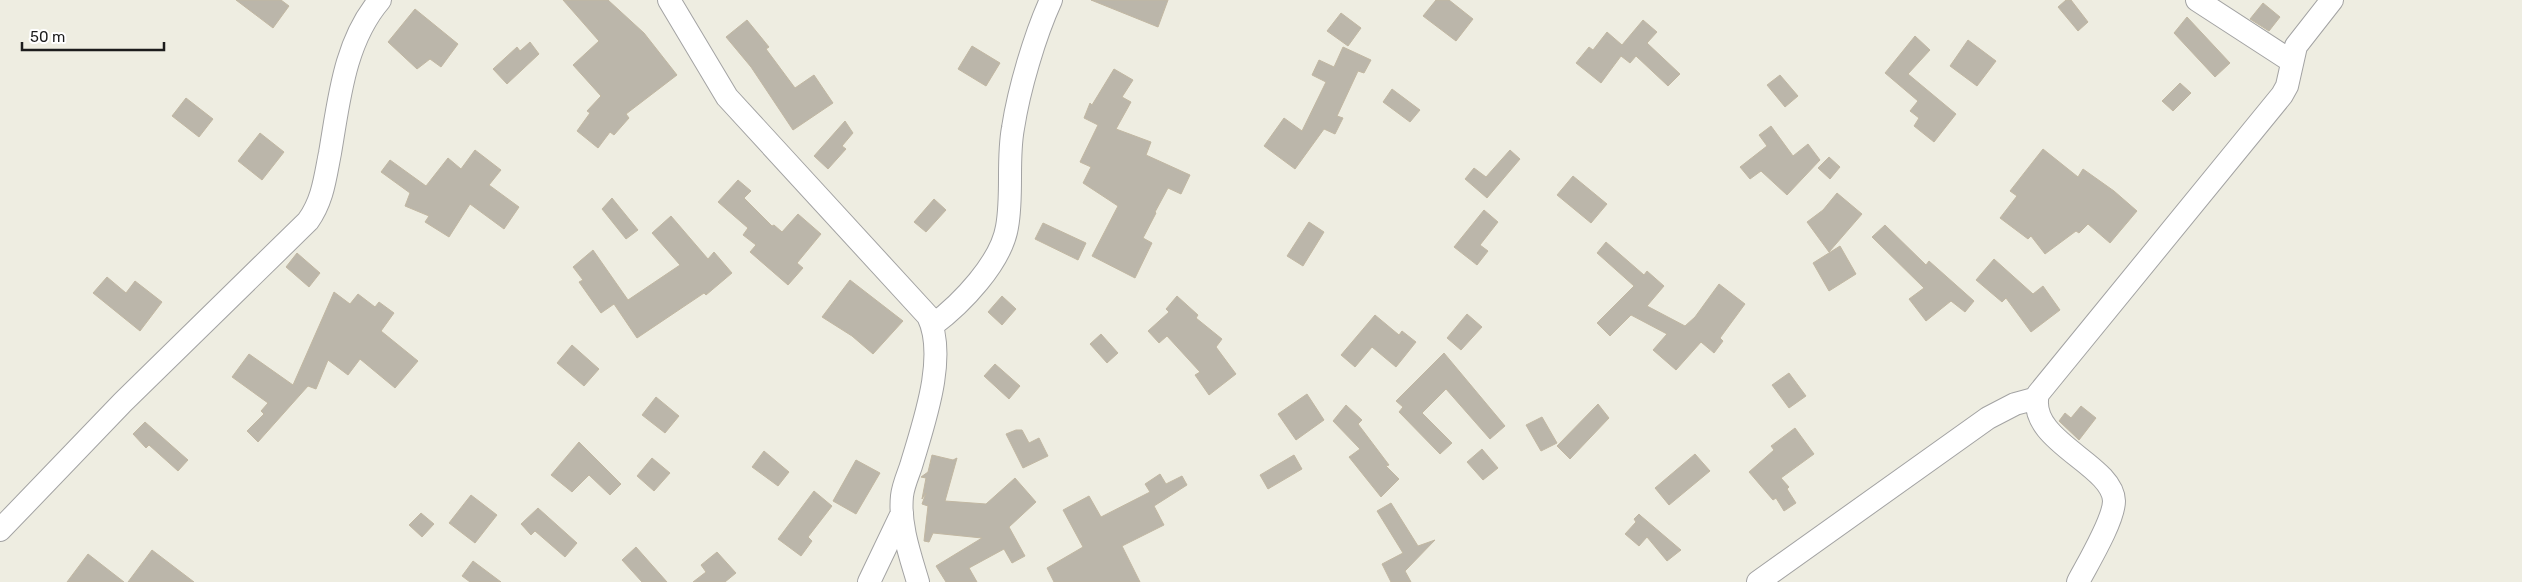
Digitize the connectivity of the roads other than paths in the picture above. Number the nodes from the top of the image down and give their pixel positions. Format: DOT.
graph roads {
  1 [pos="380,0"];
  2 [pos="669,0"];
  3 [pos="1051,0"];
  4 [pos="2197,0"];
  5 [pos="2332,0"];
  6 [pos="2291,61"];
  7 [pos="933,326"];
  8 [pos="2036,398"];
  9 [pos="903,512"];
  10 [pos="0,530"];
  11 [pos="870,582"];
  12 [pos="918,582"];
  13 [pos="1758,582"];
  14 [pos="2078,582"];
  1 -- 10 [label="street"];
  2 -- 7 [label="street"];
  3 -- 7 [label="street"];
  4 -- 6 [label="street"];
  5 -- 6 [label="street"];
  6 -- 8 [label="street"];
  7 -- 9 [label="street"];
  8 -- 13 [label="street"];
  8 -- 14 [label="street"];
  9 -- 11 [label="street"];
  9 -- 12 [label="street"];
}
